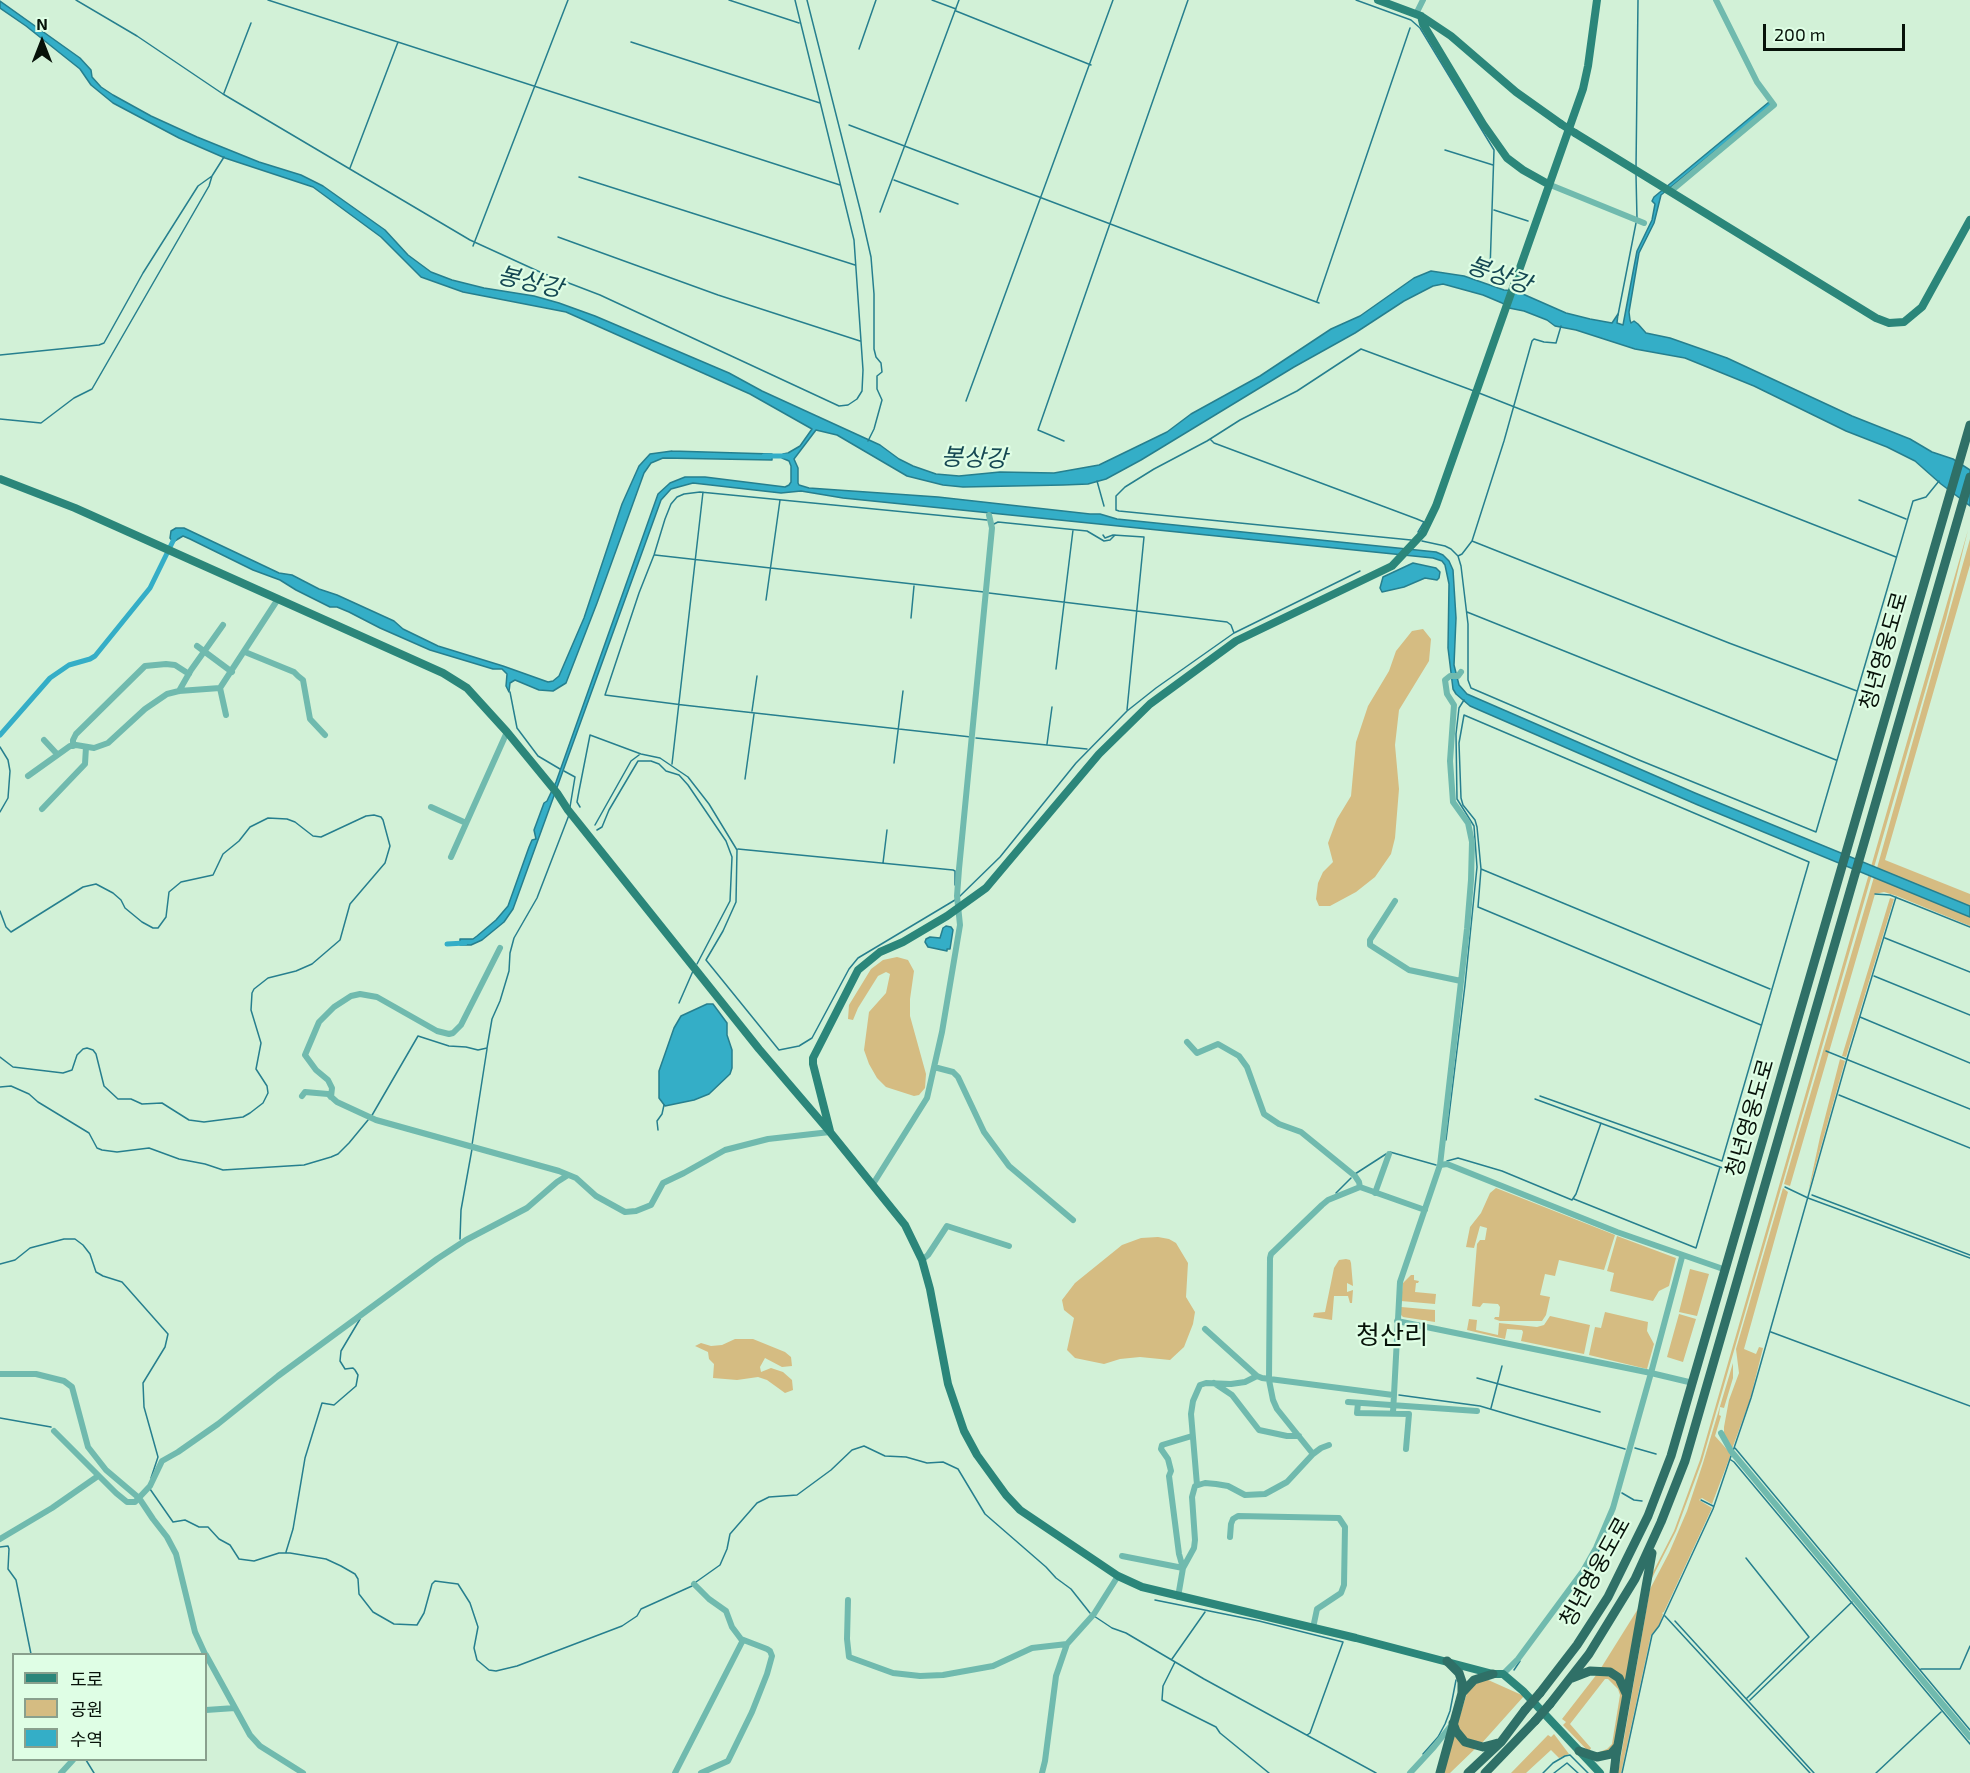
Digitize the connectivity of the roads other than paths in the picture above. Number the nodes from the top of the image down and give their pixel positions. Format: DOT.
graph roads {
  1 [pos="1378,0"];
  2 [pos="1423,0"];
  3 [pos="1597,0"];
  4 [pos="1716,0"];
  5 [pos="1419,15"];
  6 [pos="1550,179"];
  7 [pos="1670,191"];
  8 [pos="1970,220"];
  9 [pos="1644,223"];
  10 [pos="1970,425"];
  11 [pos="1970,477"];
  12 [pos="0,479"];
  13 [pos="989,515"];
  14 [pos="278,599"];
  15 [pos="224,625"];
  16 [pos="197,646"];
  17 [pos="205,652"];
  18 [pos="245,652"];
  19 [pos="232,672"];
  20 [pos="189,674"];
  21 [pos="1459,674"];
  22 [pos="220,688"];
  23 [pos="179,691"];
  24 [pos="226,715"];
  25 [pos="507,732"];
  26 [pos="326,735"];
  27 [pos="44,740"];
  28 [pos="73,746"];
  29 [pos="86,747"];
  30 [pos="57,754"];
  31 [pos="28,776"];
  32 [pos="432,807"];
  33 [pos="42,809"];
  34 [pos="466,823"];
  35 [pos="452,857"];
  36 [pos="1395,901"];
  37 [pos="958,902"];
  38 [pos="500,948"];
  39 [pos="1461,981"];
  40 [pos="1187,1042"];
  41 [pos="934,1067"];
  42 [pos="302,1096"];
  43 [pos="332,1097"];
  44 [pos="830,1132"];
  45 [pos="1389,1154"];
  46 [pos="1440,1165"];
  47 [pos="568,1175"];
  48 [pos="873,1184"];
  49 [pos="1360,1187"];
  50 [pos="1376,1193"];
  51 [pos="1425,1210"];
  52 [pos="1073,1220"];
  53 [pos="1010,1246"];
  54 [pos="1682,1257"];
  55 [pos="922,1260"];
  56 [pos="1726,1270"];
  57 [pos="1397,1321"];
  58 [pos="1205,1329"];
  59 [pos="1651,1373"];
  60 [pos="0,1374"];
  61 [pos="1257,1376"];
  62 [pos="1269,1380"];
  63 [pos="1213,1383"];
  64 [pos="1693,1383"];
  65 [pos="1393,1395"];
  66 [pos="1348,1402"];
  67 [pos="1358,1403"];
  68 [pos="1394,1405"];
  69 [pos="1477,1411"];
  70 [pos="1393,1413"];
  71 [pos="54,1431"];
  72 [pos="1721,1433"];
  73 [pos="1192,1436"];
  74 [pos="1299,1436"];
  75 [pos="1329,1445"];
  76 [pos="1406,1449"];
  77 [pos="1313,1454"];
  78 [pos="98,1476"];
  79 [pos="1197,1485"];
  80 [pos="140,1497"];
  81 [pos="1661,1522"];
  82 [pos="1230,1537"];
  83 [pos="0,1539"];
  84 [pos="1122,1556"];
  85 [pos="1183,1568"];
  86 [pos="1118,1576"];
  87 [pos="694,1584"];
  88 [pos="1178,1597"];
  89 [pos="848,1600"];
  90 [pos="1312,1628"];
  91 [pos="743,1640"];
  92 [pos="1067,1644"];
  93 [pos="204,1653"];
  94 [pos="207,1659"];
  95 [pos="1447,1661"];
  96 [pos="1498,1674"];
  97 [pos="1570,1678"];
  98 [pos="1462,1693"];
  99 [pos="1627,1695"];
  100 [pos="235,1708"];
  101 [pos="207,1710"];
  102 [pos="1453,1723"];
  103 [pos="1970,1737"];
  104 [pos="1501,1742"];
  105 [pos="1619,1744"];
  106 [pos="1579,1750"];
  107 [pos="72,1761"];
  108 [pos="62,1773"];
  109 [pos="303,1773"];
  110 [pos="675,1773"];
  111 [pos="701,1773"];
  112 [pos="1042,1773"];
  113 [pos="1410,1773"];
  114 [pos="1440,1773"];
  115 [pos="1468,1773"];
  116 [pos="1485,1773"];
  117 [pos="1600,1773"];
  118 [pos="1614,1773"];
  1 -- 5 [label="main road"];
  2 -- 5 [label="street"];
  3 -- 6 [label="main road"];
  4 -- 7 [label="street"];
  5 -- 6 [label="main road"];
  5 -- 7 [label="main road, bridge"];
  6 -- 9 [label="street"];
  6 -- 37 [label="main road"];
  7 -- 8 [label="main road"];
  10 -- 56 [label="highway, 청년영웅도로"];
  11 -- 81 [label="highway, 청년영웅도로"];
  12 -- 14 [label="main road"];
  13 -- 37 [label="street"];
  14 -- 18 [label="street"];
  14 -- 25 [label="main road"];
  15 -- 17 [label="street"];
  16 -- 17 [label="street"];
  17 -- 19 [label="street"];
  17 -- 20 [label="street"];
  18 -- 19 [label="street"];
  18 -- 26 [label="street"];
  19 -- 22 [label="street"];
  20 -- 23 [label="street"];
  20 -- 28 [label="street"];
  21 -- 39 [label="street"];
  22 -- 23 [label="street"];
  22 -- 24 [label="street"];
  23 -- 29 [label="street"];
  25 -- 34 [label="street"];
  25 -- 44 [label="main road"];
  27 -- 30 [label="street"];
  28 -- 29 [label="street"];
  28 -- 30 [label="street"];
  29 -- 33 [label="street"];
  30 -- 31 [label="street"];
  32 -- 34 [label="street"];
  34 -- 35 [label="street"];
  36 -- 39 [label="street"];
  37 -- 41 [label="street"];
  37 -- 44 [label="main road"];
  38 -- 43 [label="street"];
  39 -- 46 [label="street"];
  40 -- 49 [label="street"];
  41 -- 48 [label="street"];
  41 -- 52 [label="street"];
  42 -- 43 [label="street"];
  43 -- 47 [label="street"];
  44 -- 47 [label="street"];
  44 -- 48 [label="main road"];
  45 -- 50 [label="street"];
  46 -- 51 [label="street"];
  46 -- 54 [label="street"];
  47 -- 80 [label="street"];
  48 -- 55 [label="main road"];
  49 -- 50 [label="street"];
  49 -- 62 [label="street"];
  50 -- 51 [label="street"];
  51 -- 57 [label="street"];
  53 -- 55 [label="street"];
  54 -- 56 [label="street"];
  54 -- 59 [label="street"];
  55 -- 86 [label="main road"];
  56 -- 64 [label="highway, 청년영웅도로"];
  57 -- 59 [label="street"];
  57 -- 65 [label="street"];
  58 -- 61 [label="street"];
  59 -- 64 [label="street"];
  59 -- 96 [label="street"];
  60 -- 80 [label="street"];
  61 -- 62 [label="street"];
  61 -- 63 [label="street"];
  62 -- 65 [label="street"];
  62 -- 74 [label="street"];
  63 -- 73 [label="street"];
  63 -- 74 [label="street"];
  64 -- 104 [label="highway, 청년영웅도로, bridge"];
  65 -- 68 [label="street"];
  66 -- 67 [label="street"];
  67 -- 68 [label="street"];
  67 -- 70 [label="street"];
  68 -- 69 [label="street"];
  68 -- 70 [label="street"];
  70 -- 76 [label="street"];
  71 -- 78 [label="street"];
  72 -- 103 [label="street"];
  73 -- 79 [label="street"];
  73 -- 85 [label="street"];
  74 -- 77 [label="street"];
  75 -- 77 [label="street"];
  77 -- 79 [label="street"];
  78 -- 80 [label="street"];
  78 -- 83 [label="street"];
  79 -- 85 [label="street"];
  80 -- 93 [label="street"];
  81 -- 97 [label="highway, 청년영웅도로"];
  81 -- 99 [label="highway"];
  82 -- 90 [label="street"];
  84 -- 85 [label="street"];
  85 -- 88 [label="street"];
  86 -- 88 [label="main road"];
  86 -- 92 [label="street"];
  87 -- 91 [label="street"];
  88 -- 90 [label="main road"];
  89 -- 92 [label="street"];
  90 -- 95 [label="main road"];
  91 -- 110 [label="street"];
  91 -- 111 [label="street"];
  92 -- 112 [label="street"];
  94 -- 100 [label="street"];
  95 -- 96 [label="main road"];
  95 -- 98 [label="highway"];
  96 -- 98 [label="highway"];
  96 -- 106 [label="main road"];
  97 -- 99 [label="highway"];
  97 -- 116 [label="highway, 청년영웅도로, bridge"];
  98 -- 102 [label="highway"];
  99 -- 105 [label="highway"];
  100 -- 101 [label="street"];
  100 -- 109 [label="street"];
  102 -- 104 [label="highway"];
  102 -- 113 [label="street"];
  102 -- 114 [label="highway"];
  104 -- 115 [label="highway, 청년영웅도로"];
  105 -- 106 [label="highway"];
  105 -- 118 [label="highway"];
  106 -- 117 [label="main road"];
  107 -- 108 [label="street"];
}
